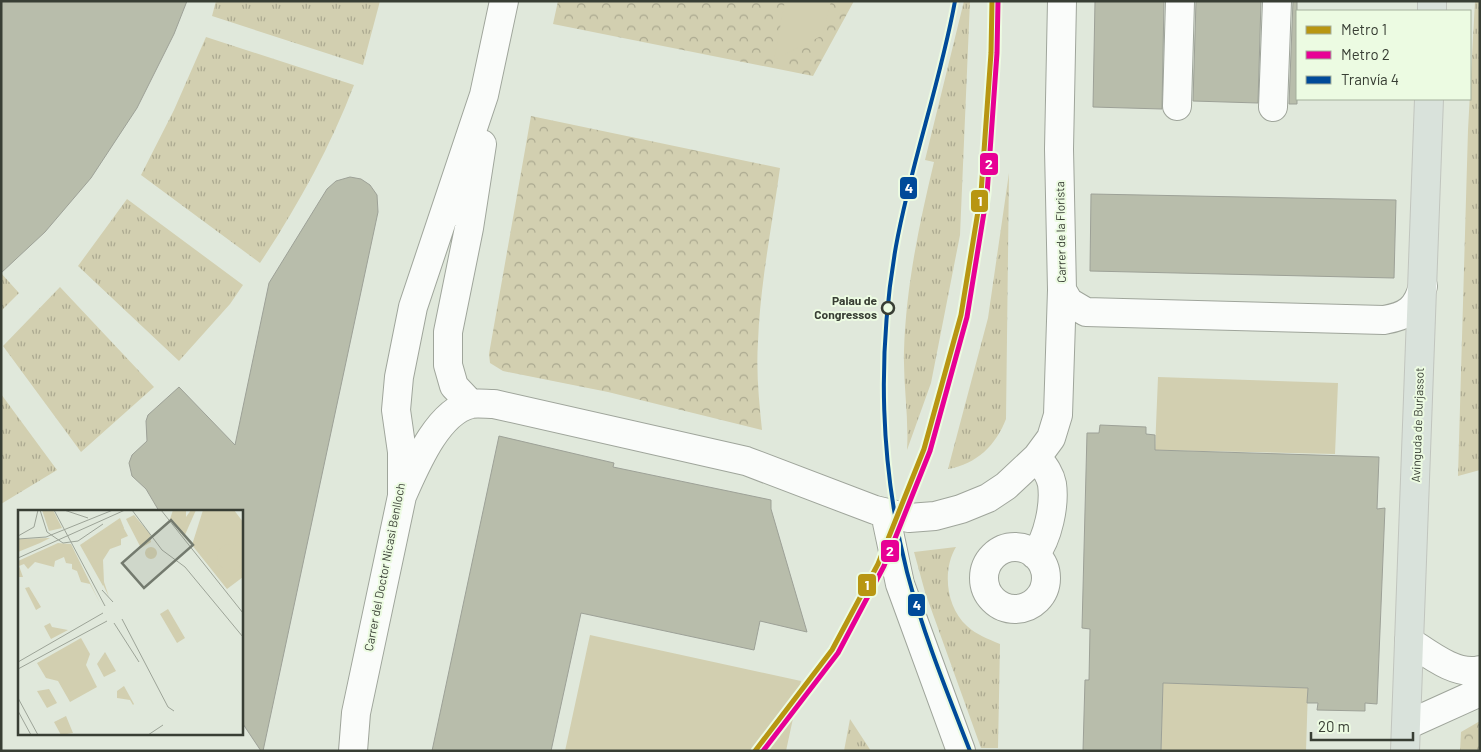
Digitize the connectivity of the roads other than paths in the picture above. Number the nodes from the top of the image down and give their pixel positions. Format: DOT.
graph roads {
  1 [pos="504,1"];
  2 [pos="1062,1"];
  3 [pos="1180,1"];
  4 [pos="1277,1"];
  5 [pos="484,95"];
  6 [pos="1429,100"];
  7 [pos="1178,106"];
  8 [pos="1273,107"];
  9 [pos="1423,286"];
  10 [pos="1062,290"];
  11 [pos="470,404"];
  12 [pos="1037,457"];
  13 [pos="402,496"];
  14 [pos="885,512"];
  15 [pos="1035,555"];
  16 [pos="1410,641"];
  17 [pos="1480,670"];
  18 [pos="1480,692"];
  19 [pos="356,713"];
  20 [pos="1406,738"];
  21 [pos="341,751"];
  22 [pos="353,751"];
  23 [pos="961,751"];
  1 -- 5 [label="street, Carrer del Doctor Nicasi Benlloch"];
  2 -- 10 [label="street, Carrer de la Florista"];
  3 -- 7 [label="street"];
  4 -- 8 [label="street"];
  5 -- 11 [label="street, Carrer del Doctor Nicasi Benlloch"];
  5 -- 13 [label="street, Carrer del Doctor Nicasi Benlloch"];
  6 -- 9 [label="main road, Avinguda de Burjassot"];
  9 -- 10 [label="street"];
  9 -- 16 [label="main road, Avinguda de Burjassot"];
  10 -- 12 [label="street, Carrer de la Florista"];
  11 -- 13 [label="street"];
  11 -- 14 [label="street, Carrer de la Florista"];
  12 -- 14 [label="street, Carrer de la Florista"];
  12 -- 15 [label="street"];
  13 -- 19 [label="street, Carrer del Doctor Nicasi Benlloch"];
  14 -- 23 [label="street"];
  16 -- 17 [label="street"];
  16 -- 20 [label="main road, Avinguda de Burjassot"];
  18 -- 20 [label="street"];
  19 -- 21 [label="street"];
  19 -- 22 [label="street, Carrer del Doctor Nicasi Benlloch"];
}
